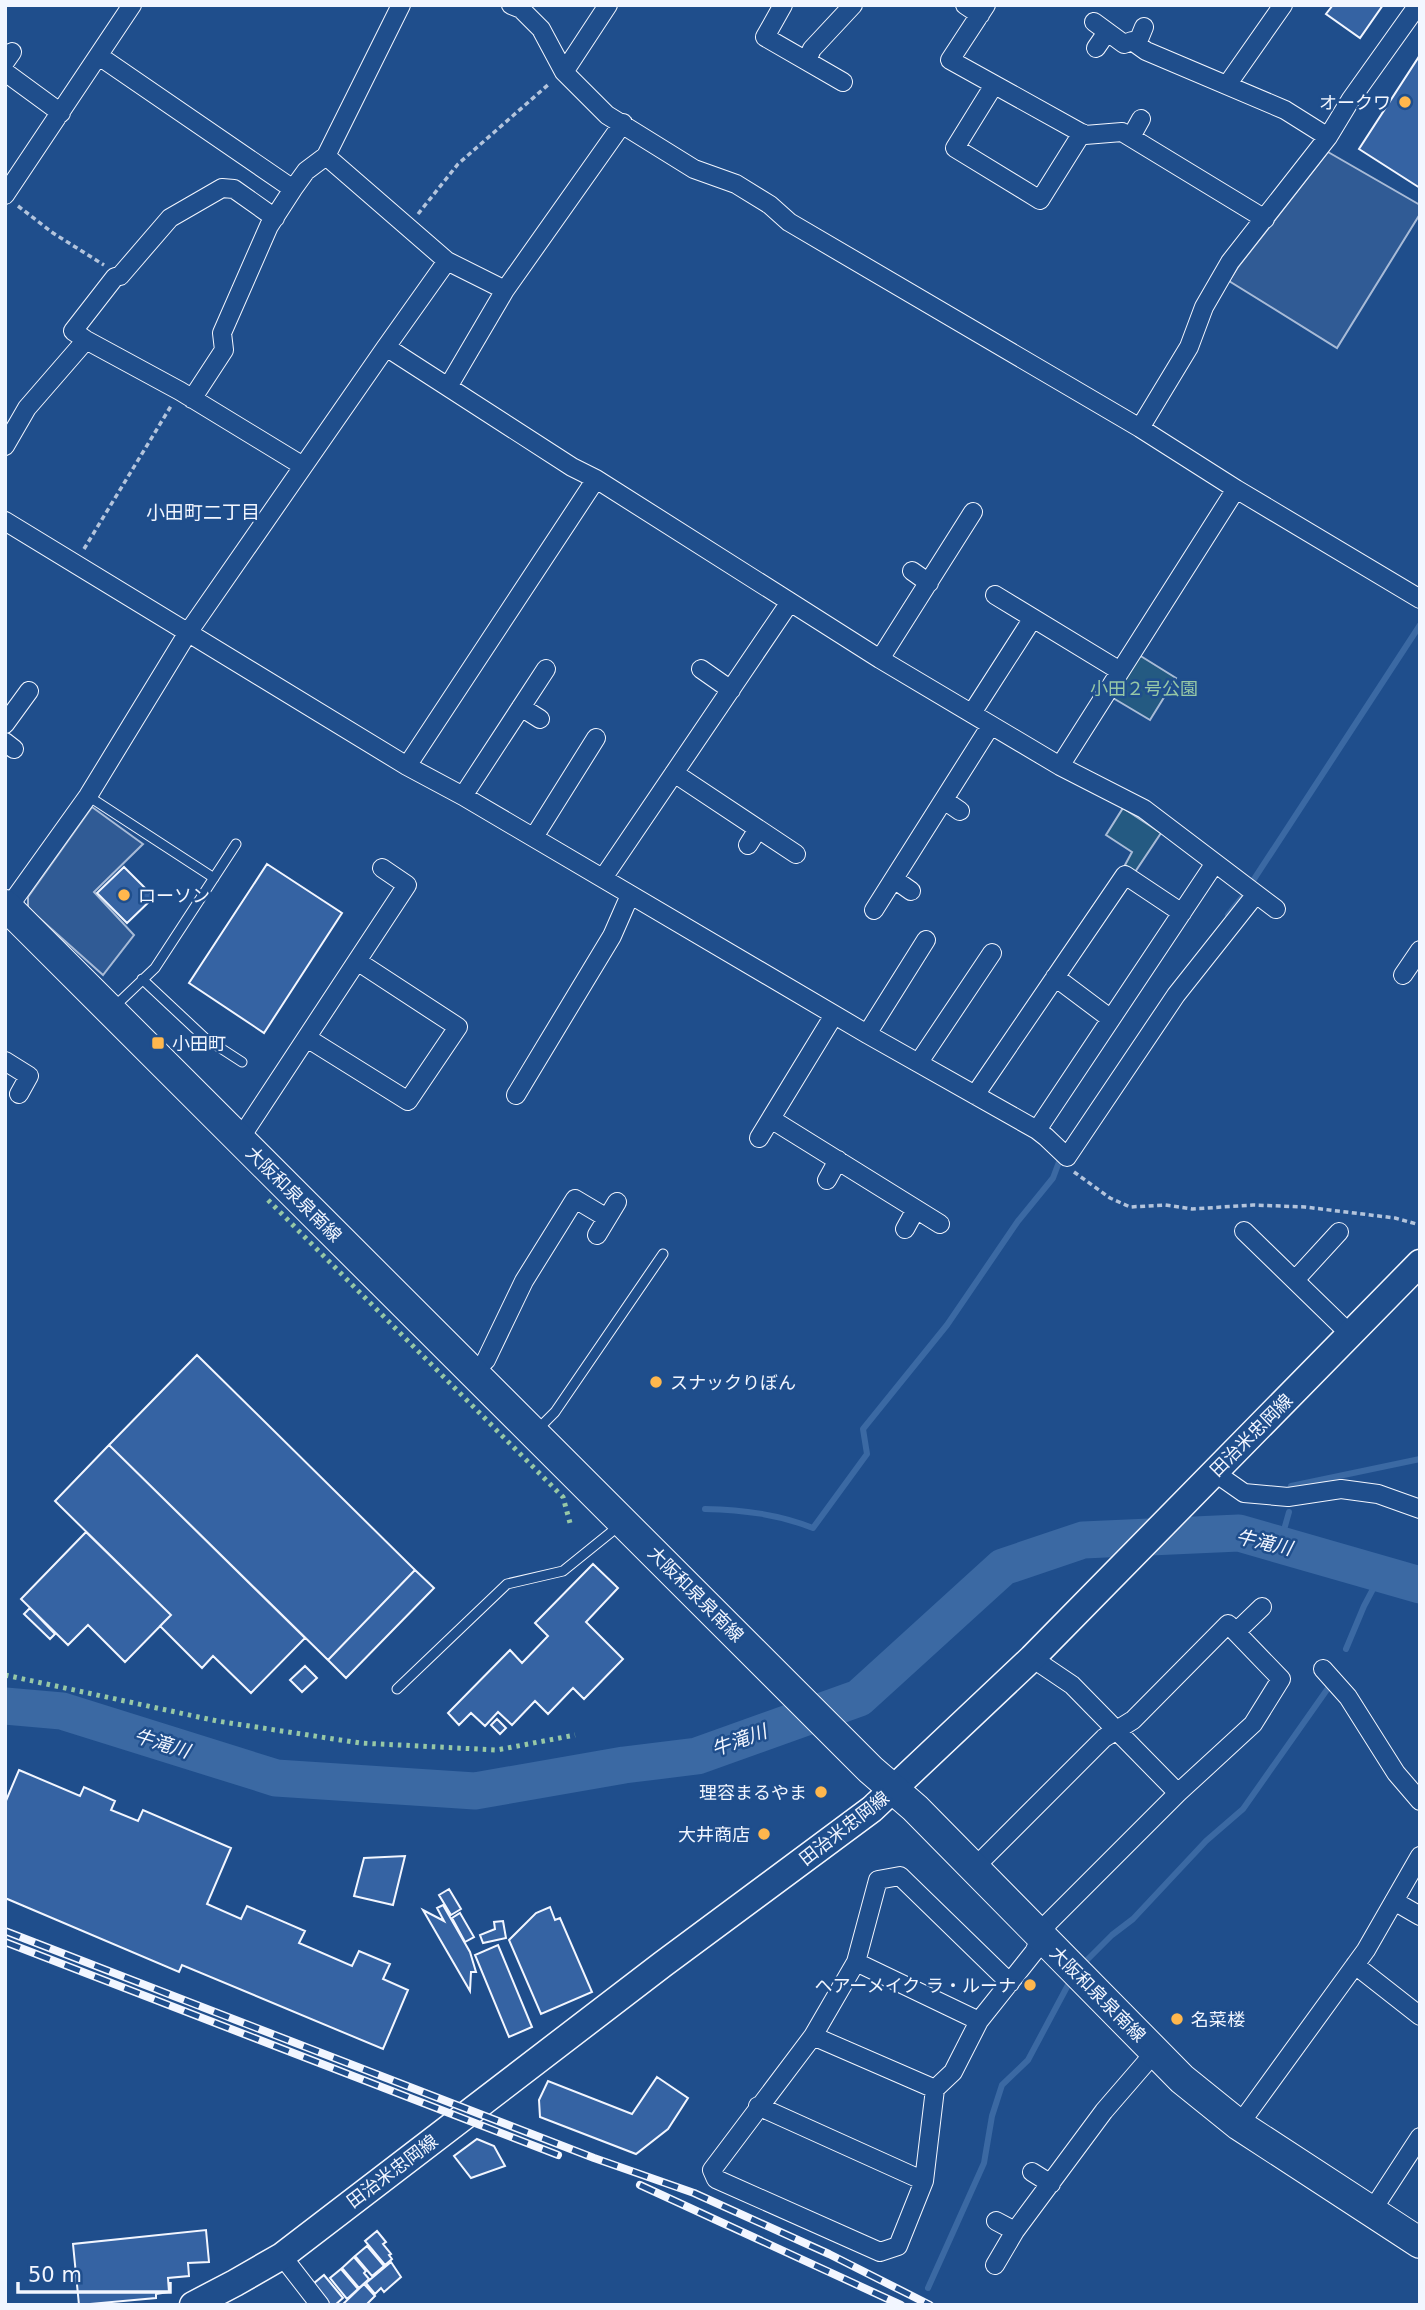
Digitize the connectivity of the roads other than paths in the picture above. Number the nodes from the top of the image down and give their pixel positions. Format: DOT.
graph roads {
  1 [pos="132,5"];
  2 [pos="401,5"];
  3 [pos="511,5"];
  4 [pos="608,5"];
  5 [pos="783,5"];
  6 [pos="853,5"];
  7 [pos="1418,5"];
  8 [pos="1281,6"];
  9 [pos="977,9"];
  10 [pos="1144,27"];
  11 [pos="1137,44"];
  12 [pos="1096,48"];
  13 [pos="99,56"];
  14 [pos="807,61"];
  15 [pos="5,72"];
  16 [pos="564,72"];
  17 [pos="843,82"];
  18 [pos="994,85"];
  19 [pos="1227,85"];
  20 [pos="61,113"];
  21 [pos="1141,119"];
  22 [pos="623,123"];
  23 [pos="1082,133"];
  24 [pos="1131,137"];
  25 [pos="1328,137"];
  26 [pos="326,156"];
  27 [pos="293,189"];
  28 [pos="10,200"];
  29 [pos="275,218"];
  30 [pos="1265,219"];
  31 [pos="447,261"];
  32 [pos="505,289"];
  33 [pos="86,340"];
  34 [pos="386,347"];
  35 [pos="448,387"];
  36 [pos="186,395"];
  37 [pos="1140,428"];
  38 [pos="5,446"];
  39 [pos="303,466"];
  40 [pos="596,479"];
  41 [pos="1236,489"];
  42 [pos="974,512"];
  43 [pos="5,522"];
  44 [pos="912,571"];
  45 [pos="929,583"];
  46 [pos="995,595"];
  47 [pos="1420,599"];
  48 [pos="790,602"];
  49 [pos="1033,618"];
  50 [pos="187,634"];
  51 [pos="880,659"];
  52 [pos="546,669"];
  53 [pos="701,669"];
  54 [pos="1120,671"];
  55 [pos="731,690"];
  56 [pos="29,691"];
  57 [pos="521,707"];
  58 [pos="972,713"];
  59 [pos="540,719"];
  60 [pos="5,724"];
  61 [pos="991,725"];
  62 [pos="596,738"];
  63 [pos="407,766"];
  64 [pos="1060,766"];
  65 [pos="674,774"];
  66 [pos="88,796"];
  67 [pos="463,796"];
  68 [pos="944,800"];
  69 [pos="960,811"];
  70 [pos="758,829"];
  71 [pos="534,837"];
  72 [pos="236,844"];
  73 [pos="748,845"];
  74 [pos="796,854"];
  75 [pos="1216,863"];
  76 [pos="382,868"];
  77 [pos="214,878"];
  78 [pos="603,878"];
  79 [pos="894,879"];
  80 [pos="1250,890"];
  81 [pos="911,891"];
  82 [pos="630,895"];
  83 [pos="6,909"];
  84 [pos="1276,909"];
  85 [pos="874,910"];
  86 [pos="1182,913"];
  87 [pos="926,940"];
  88 [pos="1420,950"];
  89 [pos="992,953"];
  90 [pos="357,961"];
  91 [pos="1403,975"];
  92 [pos="1055,977"];
  93 [pos="142,979"];
  94 [pos="110,1010"];
  95 [pos="834,1015"];
  96 [pos="1111,1019"];
  97 [pos="867,1034"];
  98 [pos="307,1038"];
  99 [pos="5,1061"];
  100 [pos="242,1062"];
  101 [pos="919,1062"];
  102 [pos="19,1094"];
  103 [pos="516,1095"];
  104 [pos="975,1095"];
  105 [pos="771,1119"];
  106 [pos="1037,1130"];
  107 [pos="238,1138"];
  108 [pos="760,1138"];
  109 [pos="838,1160"];
  110 [pos="827,1180"];
  111 [pos="617,1202"];
  112 [pos="916,1209"];
  113 [pos="607,1218"];
  114 [pos="940,1224"];
  115 [pos="905,1228"];
  116 [pos="1244,1231"];
  117 [pos="1339,1232"];
  118 [pos="597,1235"];
  119 [pos="663,1254"];
  120 [pos="1420,1263"];
  121 [pos="1295,1280"];
  122 [pos="1351,1335"];
  123 [pos="474,1372"];
  124 [pos="534,1433"];
  125 [pos="1214,1472"];
  126 [pos="1420,1509"];
  127 [pos="624,1522"];
  128 [pos="1262,1606"];
  129 [pos="1236,1632"];
  130 [pos="1032,1658"];
  131 [pos="1323,1669"];
  132 [pos="397,1689"];
  133 [pos="1117,1729"];
  134 [pos="893,1789"];
  135 [pos="1178,1793"];
  136 [pos="1420,1801"];
  137 [pos="1420,1856"];
  138 [pos="974,1868"];
  139 [pos="1394,1901"];
  140 [pos="1420,1916"];
  141 [pos="1041,1936"];
  142 [pos="856,1962"];
  143 [pos="1355,1965"];
  144 [pos="1010,1983"];
  145 [pos="1420,2015"];
  146 [pos="979,2021"];
  147 [pos="813,2036"];
  148 [pos="1155,2052"];
  149 [pos="935,2089"];
  150 [pos="758,2106"];
  151 [pos="1239,2125"];
  152 [pos="1420,2137"];
  153 [pos="1032,2172"];
  154 [pos="924,2180"];
  155 [pos="1051,2184"];
  156 [pos="1371,2212"];
  157 [pos="996,2221"];
  158 [pos="1014,2231"];
  159 [pos="1420,2243"];
  160 [pos="282,2256"];
  161 [pos="995,2265"];
  162 [pos="193,2305"];
  163 [pos="320,2305"];
  1 -- 13 [label="street"];
  2 -- 26 [label="street"];
  3 -- 16 [label="street"];
  4 -- 16 [label="street"];
  5 -- 14 [label="street"];
  6 -- 14 [label="street"];
  7 -- 25 [label="street"];
  8 -- 19 [label="street"];
  9 -- 18 [label="street"];
  10 -- 11 [label="street"];
  11 -- 12 [label="street"];
  11 -- 19 [label="street"];
  13 -- 20 [label="street"];
  13 -- 27 [label="street"];
  14 -- 17 [label="street"];
  15 -- 20 [label="street"];
  16 -- 22 [label="street"];
  18 -- 23 [label="street"];
  18 -- 23 [label="street"];
  19 -- 25 [label="street"];
  20 -- 28 [label="street"];
  21 -- 24 [label="street"];
  22 -- 32 [label="street"];
  22 -- 37 [label="street"];
  23 -- 24 [label="street"];
  24 -- 30 [label="street"];
  25 -- 30 [label="street"];
  26 -- 27 [label="street"];
  26 -- 31 [label="street"];
  27 -- 29 [label="street"];
  29 -- 33 [label="street"];
  29 -- 36 [label="street"];
  30 -- 37 [label="street"];
  31 -- 32 [label="street"];
  31 -- 34 [label="street"];
  32 -- 35 [label="street"];
  33 -- 36 [label="street"];
  33 -- 38 [label="street"];
  34 -- 35 [label="street"];
  34 -- 39 [label="street"];
  35 -- 40 [label="street"];
  36 -- 39 [label="street"];
  37 -- 41 [label="street"];
  39 -- 50 [label="street"];
  40 -- 48 [label="street"];
  40 -- 63 [label="street"];
  41 -- 47 [label="street"];
  41 -- 54 [label="street"];
  42 -- 45 [label="street"];
  43 -- 50 [label="street"];
  44 -- 45 [label="street"];
  45 -- 51 [label="street"];
  46 -- 49 [label="street"];
  48 -- 51 [label="street"];
  48 -- 55 [label="street"];
  49 -- 54 [label="street"];
  49 -- 58 [label="street"];
  50 -- 63 [label="street"];
  50 -- 66 [label="street"];
  51 -- 58 [label="street"];
  52 -- 57 [label="street"];
  53 -- 55 [label="street"];
  54 -- 64 [label="street"];
  55 -- 65 [label="street"];
  56 -- 60 [label="street"];
  57 -- 59 [label="street"];
  57 -- 67 [label="street"];
  58 -- 61 [label="street"];
  61 -- 64 [label="street"];
  61 -- 68 [label="street"];
  62 -- 71 [label="street"];
  63 -- 67 [label="street"];
  64 -- 75 [label="street"];
  65 -- 70 [label="street"];
  65 -- 78 [label="street"];
  66 -- 77 [label="lane"];
  66 -- 83 [label="street"];
  67 -- 71 [label="street"];
  68 -- 69 [label="street"];
  68 -- 79 [label="street"];
  70 -- 73 [label="street"];
  70 -- 74 [label="street"];
  71 -- 78 [label="street"];
  72 -- 77 [label="lane"];
  75 -- 80 [label="street"];
  75 -- 86 [label="street"];
  76 -- 90 [label="street"];
  77 -- 93 [label="lane"];
  78 -- 82 [label="street"];
  79 -- 81 [label="street"];
  79 -- 85 [label="street"];
  80 -- 84 [label="street"];
  80 -- 106 [label="street"];
  82 -- 95 [label="street"];
  82 -- 103 [label="street"];
  83 -- 94 [label="main road, 大阪和泉泉南線"];
  86 -- 92 [label="street"];
  86 -- 96 [label="street"];
  87 -- 97 [label="street"];
  88 -- 91 [label="street"];
  89 -- 101 [label="street"];
  90 -- 98 [label="street"];
  90 -- 98 [label="street"];
  92 -- 96 [label="street"];
  92 -- 104 [label="street"];
  93 -- 94 [label="lane"];
  93 -- 100 [label="lane"];
  94 -- 107 [label="main road, 大阪和泉泉南線"];
  95 -- 97 [label="street"];
  95 -- 105 [label="street"];
  96 -- 106 [label="street"];
  97 -- 101 [label="street"];
  98 -- 107 [label="street"];
  99 -- 102 [label="street"];
  101 -- 104 [label="street"];
  104 -- 106 [label="street"];
  105 -- 108 [label="street"];
  105 -- 109 [label="street"];
  107 -- 123 [label="main road, 大阪和泉泉南線"];
  109 -- 110 [label="street"];
  109 -- 112 [label="street"];
  111 -- 113 [label="street"];
  112 -- 114 [label="street"];
  112 -- 115 [label="street"];
  113 -- 118 [label="street"];
  113 -- 123 [label="street"];
  116 -- 121 [label="street"];
  117 -- 121 [label="street"];
  119 -- 124 [label="lane"];
  120 -- 122 [label="main road, 田治米忠岡線"];
  121 -- 122 [label="street"];
  122 -- 125 [label="main road, 田治米忠岡線"];
  123 -- 124 [label="main road, 大阪和泉泉南線"];
  124 -- 127 [label="main road, 大阪和泉泉南線"];
  125 -- 126 [label="street"];
  125 -- 130 [label="main road, 田治米忠岡線"];
  127 -- 132 [label="lane"];
  127 -- 134 [label="main road, 大阪和泉泉南線"];
  128 -- 129 [label="street"];
  129 -- 133 [label="street"];
  129 -- 135 [label="street"];
  130 -- 133 [label="street"];
  130 -- 134 [label="main road, 田治米忠岡線"];
  131 -- 136 [label="street"];
  133 -- 135 [label="street"];
  133 -- 138 [label="street"];
  134 -- 138 [label="main road, 大阪和泉泉南線"];
  134 -- 160 [label="main road, 田治米忠岡線"];
  135 -- 141 [label="street"];
  137 -- 139 [label="street"];
  138 -- 141 [label="main road, 大阪和泉泉南線"];
  139 -- 140 [label="street"];
  139 -- 143 [label="street"];
  141 -- 144 [label="street"];
  141 -- 148 [label="main road, 大阪和泉泉南線"];
  142 -- 144 [label="street"];
  142 -- 146 [label="street"];
  142 -- 147 [label="street"];
  143 -- 145 [label="street"];
  143 -- 151 [label="street"];
  144 -- 146 [label="street"];
  146 -- 149 [label="street"];
  147 -- 149 [label="street"];
  147 -- 150 [label="street"];
  148 -- 151 [label="main road, 大阪和泉泉南線"];
  148 -- 155 [label="street"];
  149 -- 154 [label="street"];
  150 -- 154 [label="street"];
  150 -- 154 [label="street"];
  151 -- 156 [label="main road, 大阪和泉泉南線"];
  152 -- 156 [label="street"];
  153 -- 155 [label="street"];
  155 -- 158 [label="street"];
  156 -- 159 [label="main road, 大阪和泉泉南線"];
  157 -- 158 [label="street"];
  158 -- 161 [label="street"];
  160 -- 162 [label="main road, 田治米忠岡線"];
  160 -- 163 [label="street"];
}
